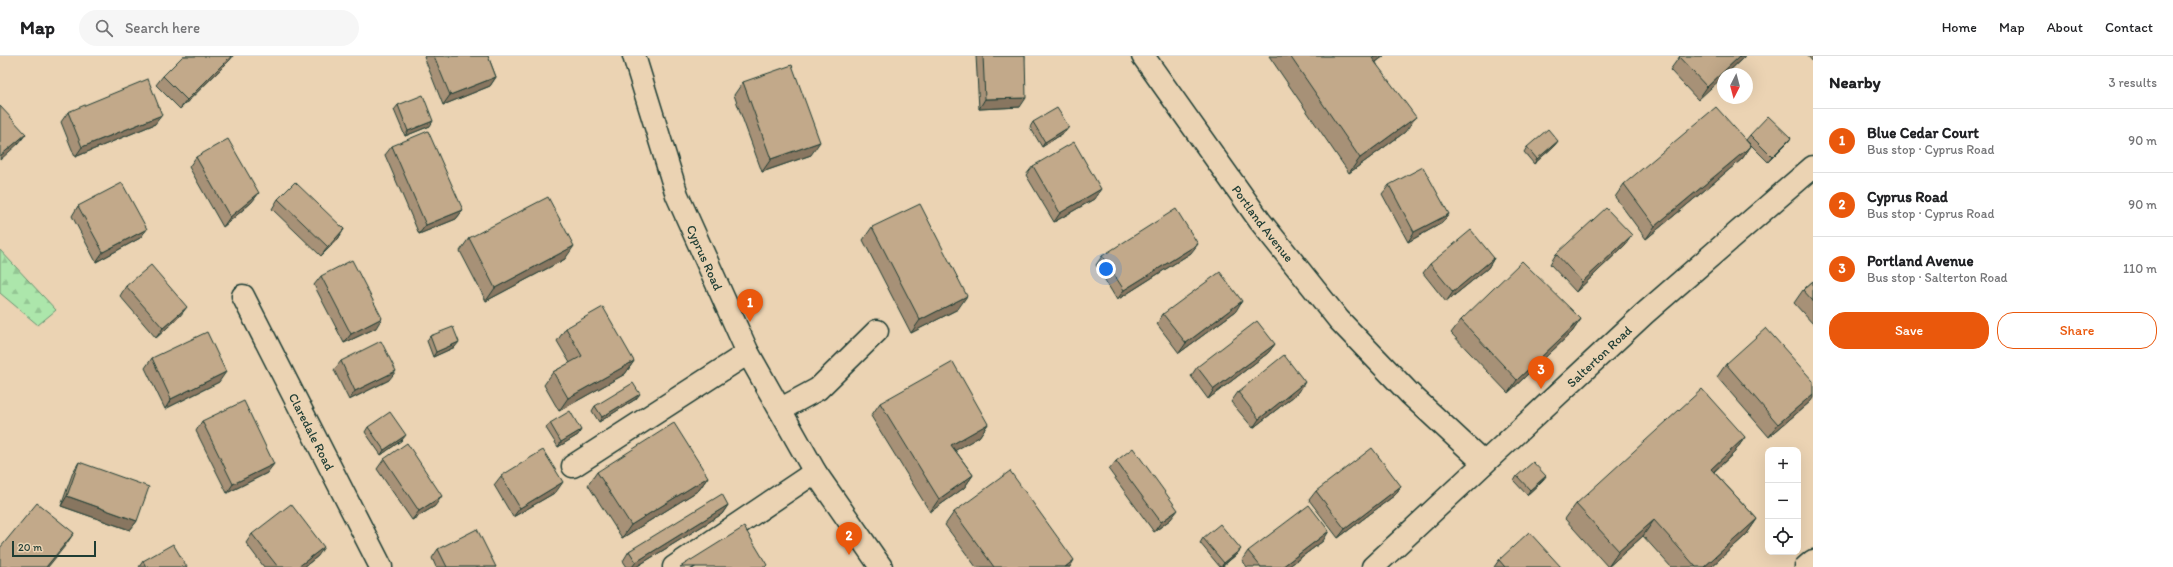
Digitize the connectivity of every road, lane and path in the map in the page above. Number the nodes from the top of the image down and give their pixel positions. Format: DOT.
graph roads {
  1 [pos="634,56"];
  2 [pos="1143,56"];
  3 [pos="1813,167"];
  4 [pos="243,296"];
  5 [pos="877,331"];
  6 [pos="748,353"];
  7 [pos="782,410"];
  8 [pos="1484,463"];
  9 [pos="573,466"];
  10 [pos="815,472"];
  11 [pos="1813,561"];
  12 [pos="381,567"];
  13 [pos="674,567"];
  14 [pos="881,567"];
  15 [pos="1373,567"];
  16 [pos="1806,567"];
  1 -- 6 [label="street, Cyprus Road"];
  2 -- 8 [label="street, Portland Avenue"];
  3 -- 8 [label="street, Salterton Road"];
  4 -- 12 [label="street, Claredale Road"];
  5 -- 7 [label="street"];
  6 -- 7 [label="street, Cyprus Road"];
  6 -- 9 [label="street"];
  7 -- 10 [label="street, Cyprus Road"];
  8 -- 15 [label="street, Salterton Road"];
  10 -- 13 [label="street"];
  10 -- 14 [label="street, Cyprus Road"];
  11 -- 16 [label="street"];
}
